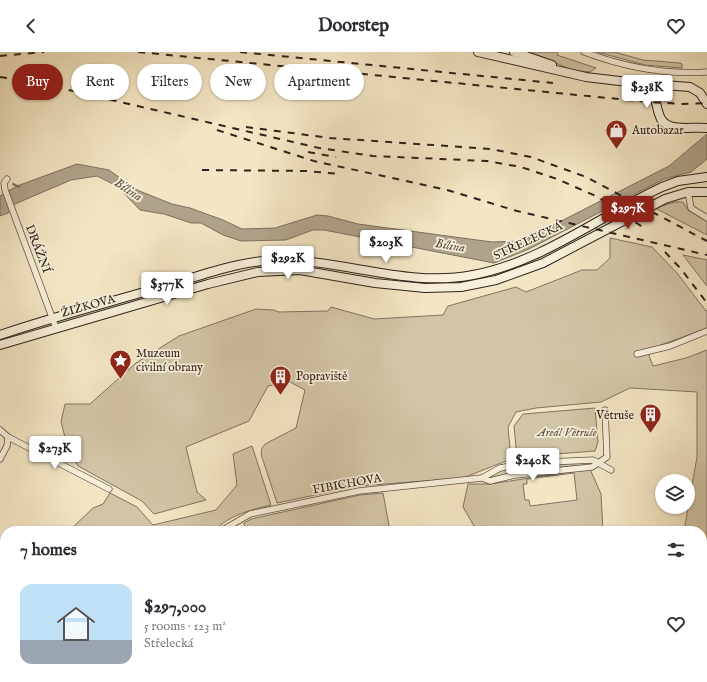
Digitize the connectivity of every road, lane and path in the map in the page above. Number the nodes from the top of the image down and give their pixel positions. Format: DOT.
graph roads {
  1 [pos="478,52"];
  2 [pos="514,52"];
  3 [pos="584,52"];
  4 [pos="707,72"];
  5 [pos="586,76"];
  6 [pos="636,83"];
  7 [pos="707,104"];
  8 [pos="707,123"];
  9 [pos="698,127"];
  10 [pos="707,128"];
  11 [pos="707,177"];
  12 [pos="7,179"];
  13 [pos="688,192"];
  14 [pos="707,192"];
  15 [pos="707,218"];
  16 [pos="275,260"];
  17 [pos="276,270"];
  18 [pos="53,318"];
  19 [pos="56,328"];
  20 [pos="707,331"];
  21 [pos="0,335"];
  22 [pos="0,345"];
  23 [pos="637,354"];
  24 [pos="605,410"];
  25 [pos="0,430"];
  26 [pos="8,437"];
  27 [pos="0,459"];
  28 [pos="598,463"];
  29 [pos="611,470"];
  30 [pos="482,478"];
  31 [pos="109,489"];
  32 [pos="230,526"];
  1 -- 5 [label="main road"];
  2 -- 5 [label="main road"];
  3 -- 4 [label="street"];
  5 -- 6 [label="main road"];
  6 -- 7 [label="main road"];
  6 -- 9 [label="main road"];
  8 -- 9 [label="main road"];
  9 -- 10 [label="main road"];
  11 -- 16 [label="main road, STŘELECKÁ"];
  12 -- 18 [label="street, DRÁŽNÍ"];
  13 -- 14 [label="main road, STŘELECKÁ"];
  13 -- 15 [label="street"];
  13 -- 17 [label="main road, STŘELECKÁ"];
  16 -- 18 [label="main road, ŽIŽKOVA"];
  17 -- 19 [label="main road, ŽIŽKOVA"];
  18 -- 19 [label="street, DRÁŽNÍ"];
  18 -- 21 [label="main road, ŽIŽKOVA"];
  19 -- 22 [label="main road, ŽIŽKOVA"];
  20 -- 23 [label="street"];
  24 -- 28 [label="street"];
  25 -- 26 [label="street"];
  26 -- 27 [label="street"];
  26 -- 31 [label="street"];
  28 -- 29 [label="street, FIBICHOVA"];
  28 -- 30 [label="street, FIBICHOVA"];
  28 -- 30 [label="street, FIBICHOVA"];
  30 -- 32 [label="street, FIBICHOVA"];
}
